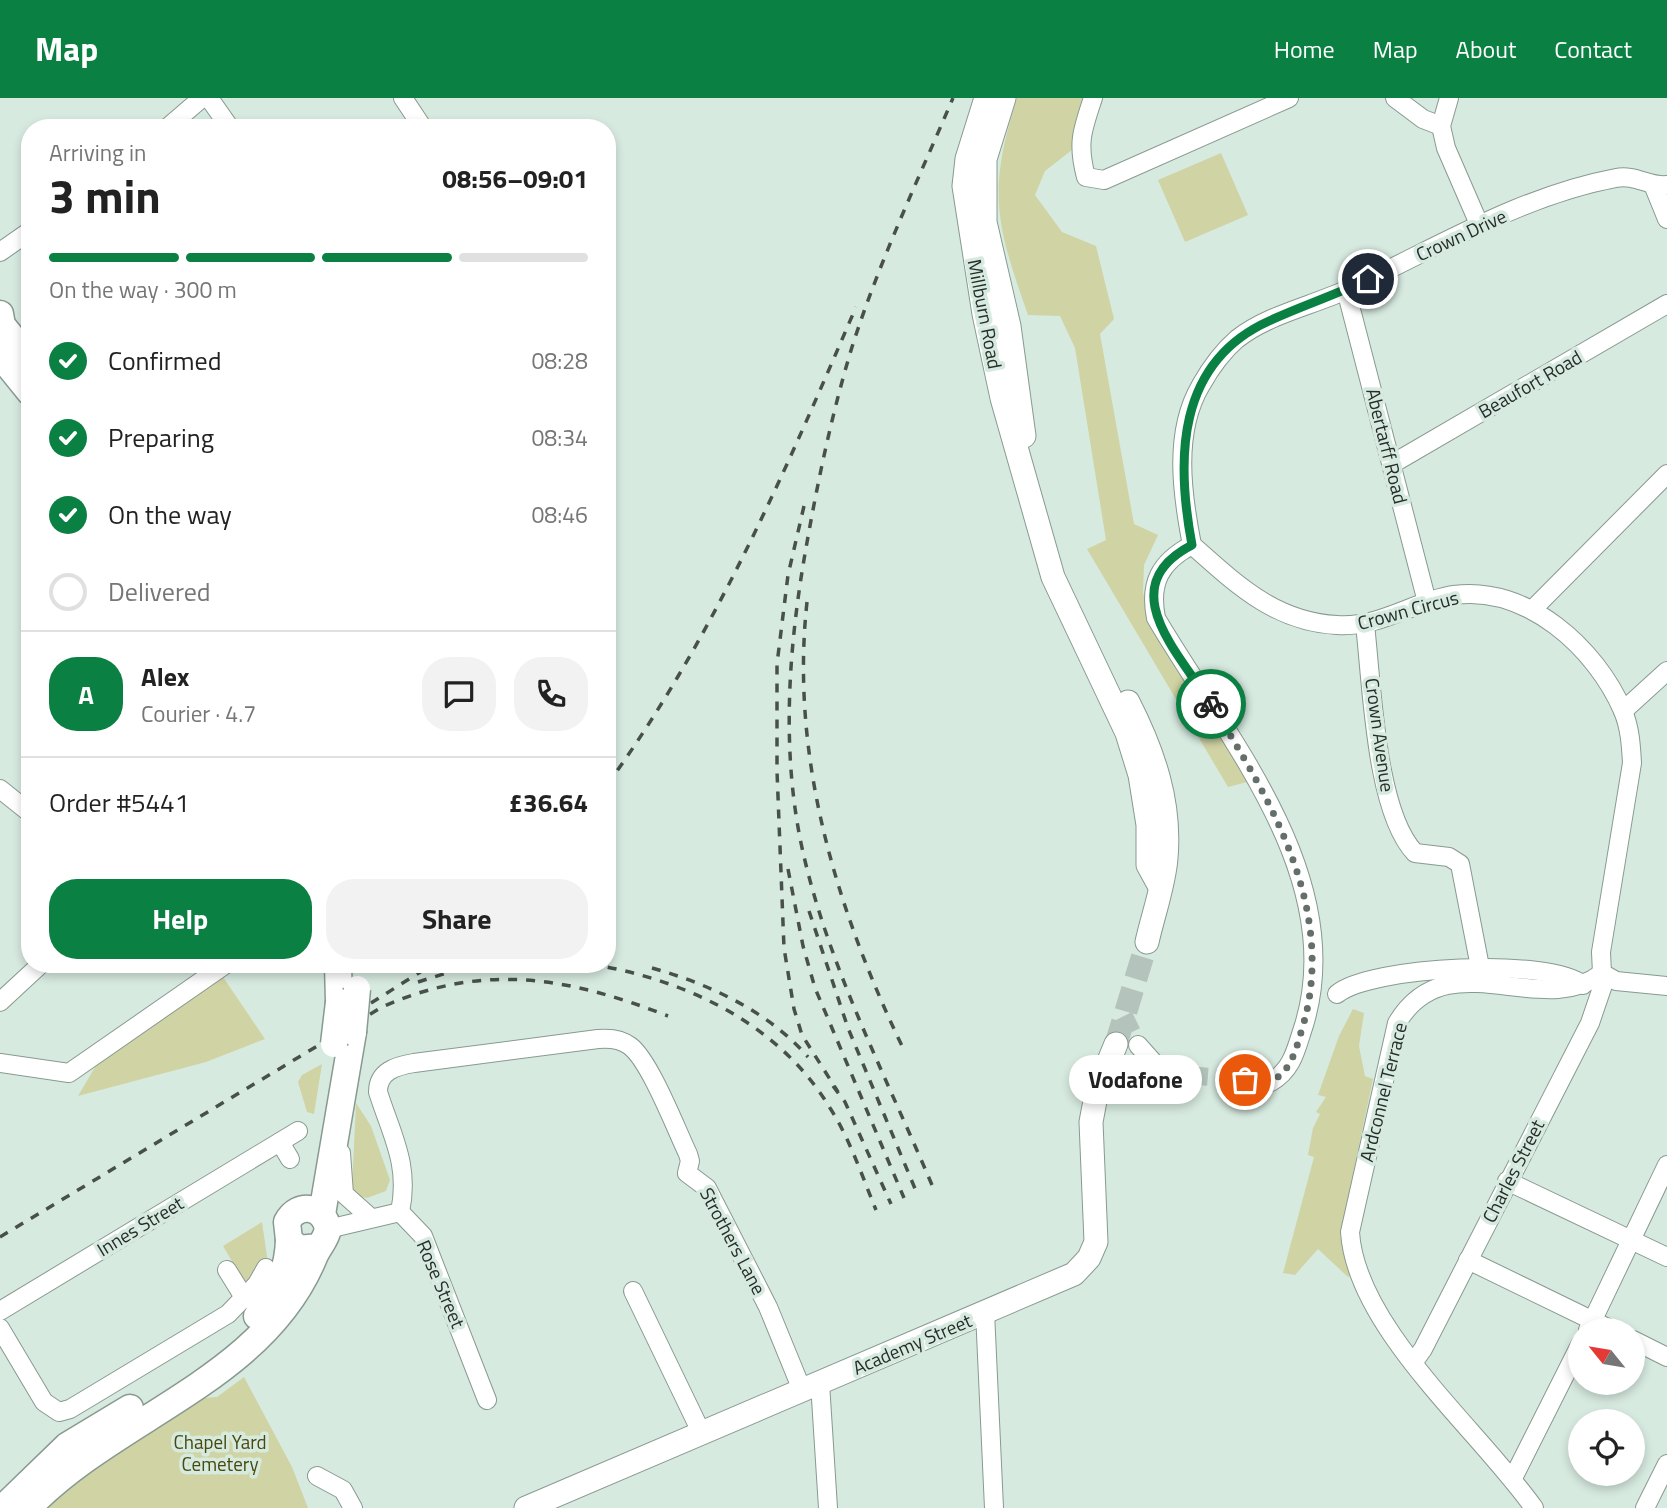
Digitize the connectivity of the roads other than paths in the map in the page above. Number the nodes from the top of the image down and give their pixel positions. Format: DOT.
graph roads {
  1 [pos="202,98"];
  2 [pos="209,98"];
  3 [pos="403,98"];
  4 [pos="986,98"];
  5 [pos="1004,98"];
  6 [pos="1093,98"];
  7 [pos="1289,98"];
  8 [pos="1395,98"];
  9 [pos="1449,98"];
  10 [pos="178,119"];
  11 [pos="224,119"];
  12 [pos="417,119"];
  13 [pos="1441,126"];
  14 [pos="1660,186"];
  15 [pos="1667,219"];
  16 [pos="1479,224"];
  17 [pos="21,237"];
  18 [pos="0,252"];
  19 [pos="1346,290"];
  20 [pos="1667,304"];
  21 [pos="0,314"];
  22 [pos="21,349"];
  23 [pos="0,355"];
  24 [pos="21,381"];
  25 [pos="1392,464"];
  26 [pos="1667,474"];
  27 [pos="1037,529"];
  28 [pos="1192,545"];
  29 [pos="1427,602"];
  30 [pos="1532,610"];
  31 [pos="1365,625"];
  32 [pos="1667,671"];
  33 [pos="1623,711"];
  34 [pos="0,789"];
  35 [pos="21,806"];
  36 [pos="1147,942"];
  37 [pos="1480,967"];
  38 [pos="31,973"];
  39 [pos="213,973"];
  40 [pos="1604,974"];
  41 [pos="351,985"];
  42 [pos="1583,985"];
  43 [pos="1667,986"];
  44 [pos="1337,993"];
  45 [pos="0,1002"];
  46 [pos="344,1038"];
  47 [pos="1127,1044"];
  48 [pos="0,1063"];
  49 [pos="1107,1065"];
  50 [pos="1245,1080"];
  51 [pos="340,1118"];
  52 [pos="298,1131"];
  53 [pos="280,1142"];
  54 [pos="290,1159"];
  55 [pos="1667,1165"];
  56 [pos="1507,1181"];
  57 [pos="400,1212"];
  58 [pos="371,1219"];
  59 [pos="317,1225"];
  60 [pos="1630,1240"];
  61 [pos="1667,1257"];
  62 [pos="1468,1260"];
  63 [pos="266,1268"];
  64 [pos="227,1270"];
  65 [pos="634,1291"];
  66 [pos="245,1299"];
  67 [pos="0,1311"];
  68 [pos="985,1312"];
  69 [pos="1577,1318"];
  70 [pos="1593,1318"];
  71 [pos="0,1328"];
  72 [pos="1645,1346"];
  73 [pos="1667,1357"];
  74 [pos="1413,1363"];
  75 [pos="1568,1369"];
  76 [pos="811,1387"];
  77 [pos="487,1400"];
  78 [pos="702,1434"];
  79 [pos="1667,1464"];
  80 [pos="317,1476"];
  81 [pos="1513,1478"];
  82 [pos="3,1508"];
  83 [pos="28,1508"];
  84 [pos="353,1508"];
  85 [pos="526,1508"];
  86 [pos="828,1508"];
  87 [pos="994,1508"];
  88 [pos="1534,1508"];
  89 [pos="1644,1508"];
  1 -- 10 [label="street"];
  2 -- 11 [label="street"];
  3 -- 12 [label="street"];
  4 -- 27 [label="main road, Millburn Road"];
  5 -- 27 [label="main road, Millburn Road"];
  6 -- 7 [label="street"];
  8 -- 13 [label="street"];
  9 -- 13 [label="street"];
  13 -- 16 [label="street"];
  14 -- 15 [label="street"];
  14 -- 16 [label="street, Crown Drive"];
  16 -- 19 [label="street, Crown Drive"];
  17 -- 18 [label="street"];
  19 -- 25 [label="street, Abertarff Road"];
  19 -- 28 [label="street, Crown Drive"];
  20 -- 25 [label="street, Beaufort Road"];
  21 -- 22 [label="highway"];
  23 -- 24 [label="highway"];
  25 -- 29 [label="street, Abertarff Road"];
  26 -- 30 [label="street"];
  27 -- 36 [label="main road, Millburn Road"];
  28 -- 31 [label="street, Crown Circus"];
  28 -- 50 [label="street"];
  29 -- 30 [label="street, Crown Circus"];
  29 -- 31 [label="street, Crown Circus"];
  30 -- 33 [label="street, Crown Circus"];
  31 -- 37 [label="street, Crown Avenue"];
  32 -- 33 [label="street"];
  33 -- 40 [label="street, Crown Circus"];
  34 -- 35 [label="street"];
  37 -- 42 [label="street"];
  37 -- 44 [label="street"];
  38 -- 45 [label="street"];
  39 -- 48 [label="street"];
  40 -- 42 [label="street, Ardconnel Terrace"];
  40 -- 43 [label="street"];
  40 -- 56 [label="street, Charles Street"];
  41 -- 46 [label="highway, bridge"];
  42 -- 74 [label="street, Ardconnel Terrace"];
  46 -- 51 [label="highway"];
  46 -- 59 [label="highway"];
  47 -- 49 [label="main road, Academy Street"];
  47 -- 49 [label="street"];
  49 -- 68 [label="main road, Academy Street"];
  51 -- 58 [label="street"];
  51 -- 59 [label="highway"];
  52 -- 53 [label="street, Innes Street"];
  53 -- 54 [label="street"];
  53 -- 67 [label="street, Innes Street"];
  55 -- 60 [label="street"];
  56 -- 60 [label="street"];
  56 -- 62 [label="street, Charles Street"];
  57 -- 58 [label="street"];
  57 -- 76 [label="street, Strothers Lane"];
  57 -- 77 [label="street, Rose Street"];
  58 -- 59 [label="street"];
  59 -- 82 [label="highway"];
  59 -- 83 [label="highway"];
  60 -- 61 [label="street"];
  60 -- 70 [label="street"];
  62 -- 69 [label="street"];
  62 -- 74 [label="street, Charles Street"];
  63 -- 66 [label="street"];
  64 -- 66 [label="street"];
  65 -- 78 [label="street"];
  66 -- 71 [label="street"];
  68 -- 76 [label="main road, Academy Street"];
  68 -- 87 [label="street"];
  72 -- 73 [label="street"];
  74 -- 81 [label="street, Ardconnel Terrace"];
  75 -- 81 [label="street"];
  76 -- 78 [label="main road, Academy Street"];
  76 -- 86 [label="street, Strothers Lane"];
  78 -- 85 [label="main road, Academy Street"];
  79 -- 89 [label="street"];
  80 -- 84 [label="street"];
  81 -- 88 [label="street, Ardconnel Terrace"];
}
